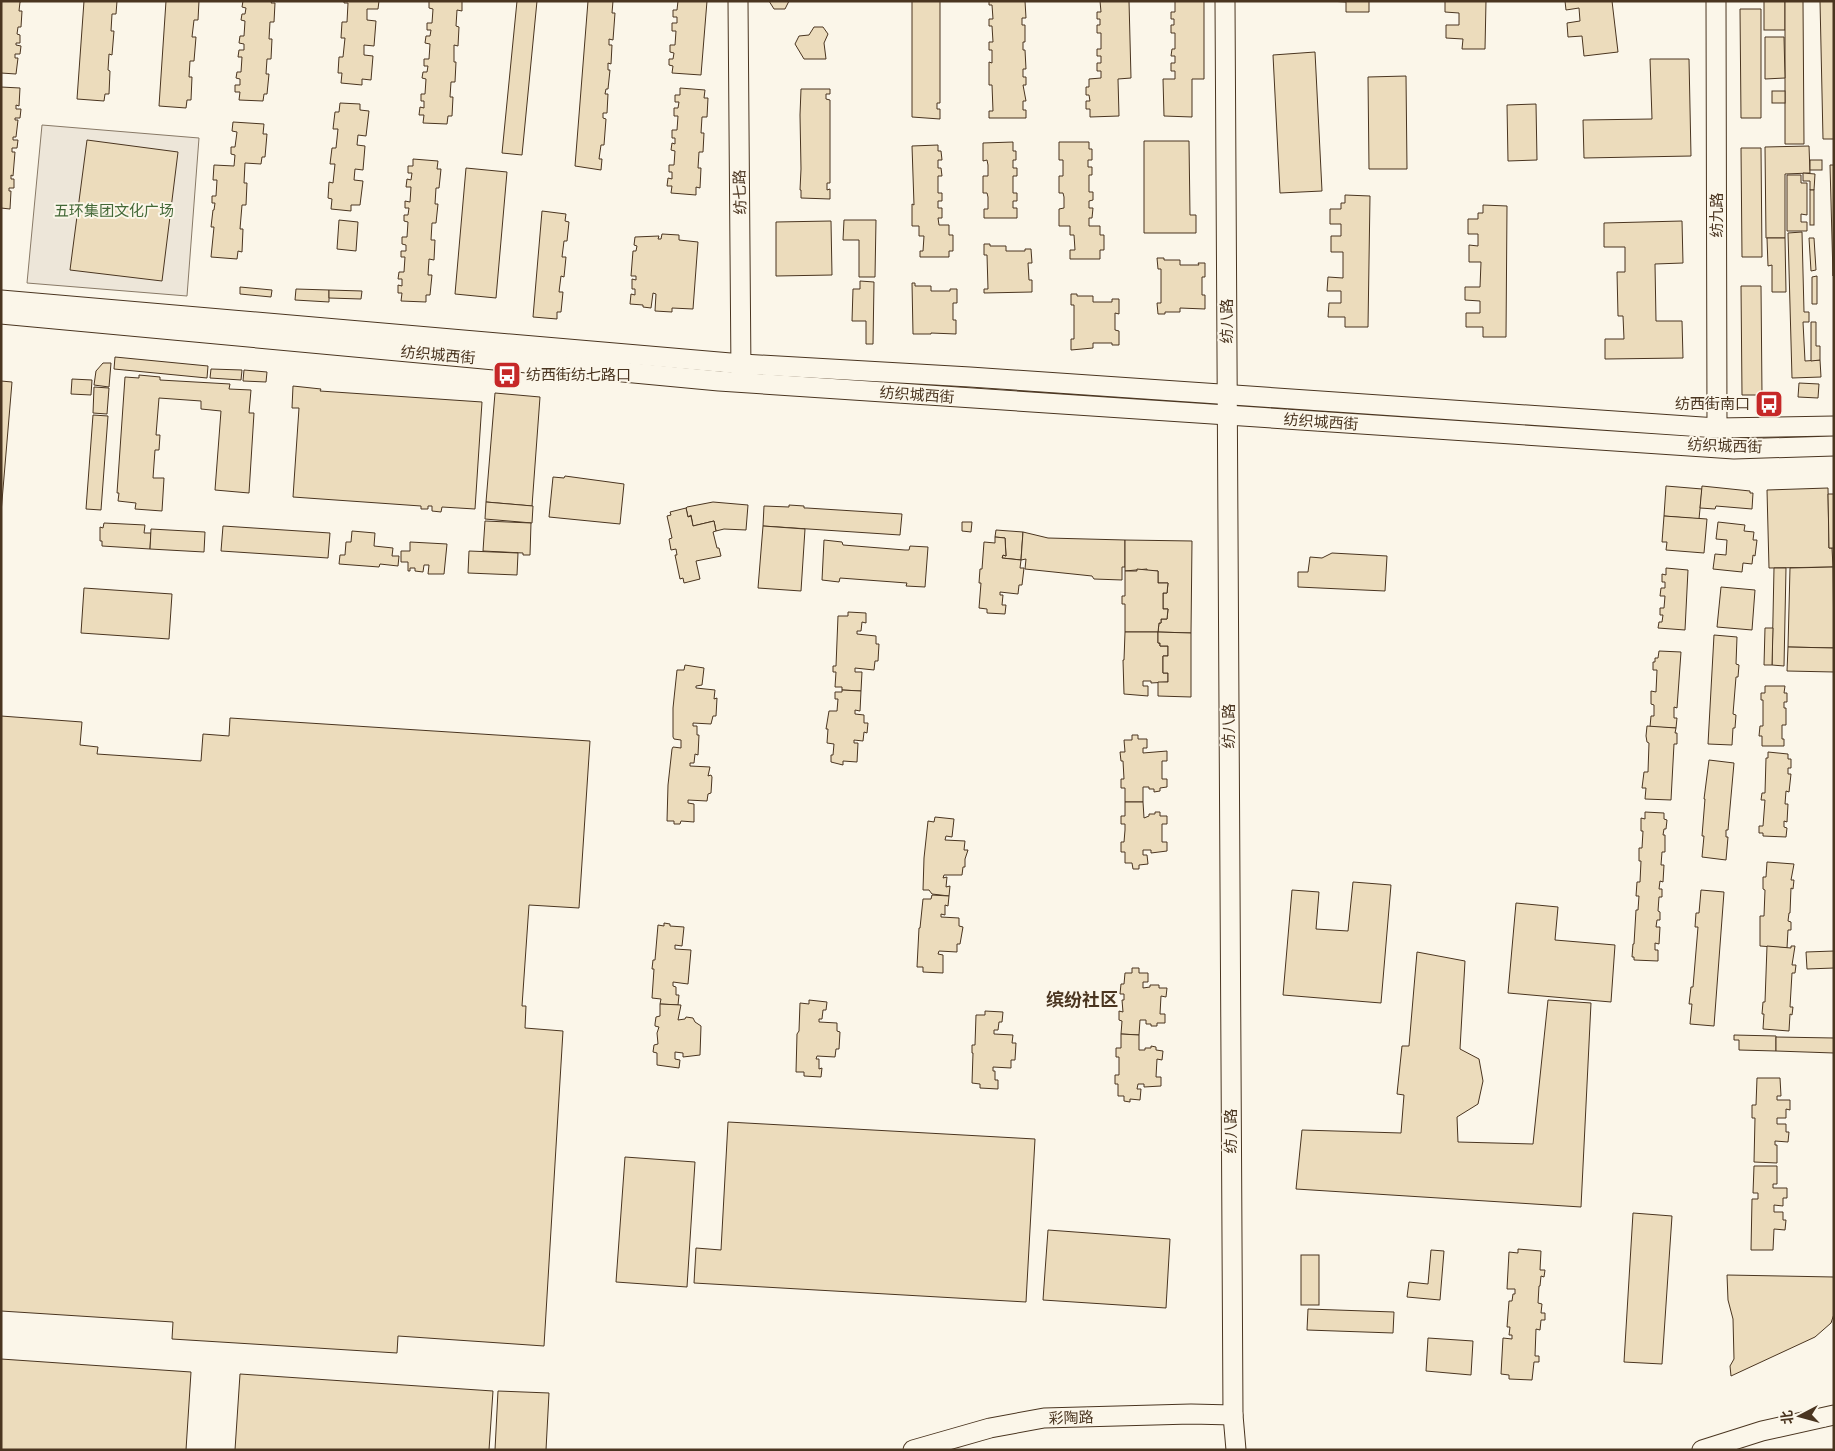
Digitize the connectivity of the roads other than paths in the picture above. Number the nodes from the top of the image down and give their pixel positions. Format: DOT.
graph roads {
  1 [pos="738,1"];
  2 [pos="1225,1"];
  3 [pos="1716,1"];
  4 [pos="1,300"];
  5 [pos="1,314"];
  6 [pos="742,364"];
  7 [pos="741,383"];
  8 [pos="1227,394"];
  9 [pos="1227,415"];
  10 [pos="1834,426"];
  11 [pos="1717,428"];
  12 [pos="1834,446"];
  13 [pos="1233,1415"];
  14 [pos="1834,1415"];
  15 [pos="913,1450"];
  16 [pos="1236,1450"];
  17 [pos="1702,1450"];
  1 -- 6 [label="street, 纺七路"];
  2 -- 8 [label="street, 纺八路"];
  3 -- 11 [label="street, 纺九路"];
  4 -- 6 [label="street, 纺织城西街"];
  5 -- 7 [label="street, 纺织城西街"];
  6 -- 7 [label="street, 纺七路"];
  6 -- 8 [label="street, 纺织城西街"];
  7 -- 9 [label="street, 纺织城西街"];
  8 -- 9 [label="street, 纺八路"];
  8 -- 11 [label="street, 纺织城西街"];
  9 -- 12 [label="street, 纺织城西街"];
  9 -- 13 [label="street, 纺八路"];
  10 -- 11 [label="street, 纺织城西街"];
  13 -- 15 [label="street, 彩陶路"];
  13 -- 16 [label="street, 纺八路"];
  14 -- 17 [label="street"];
}
